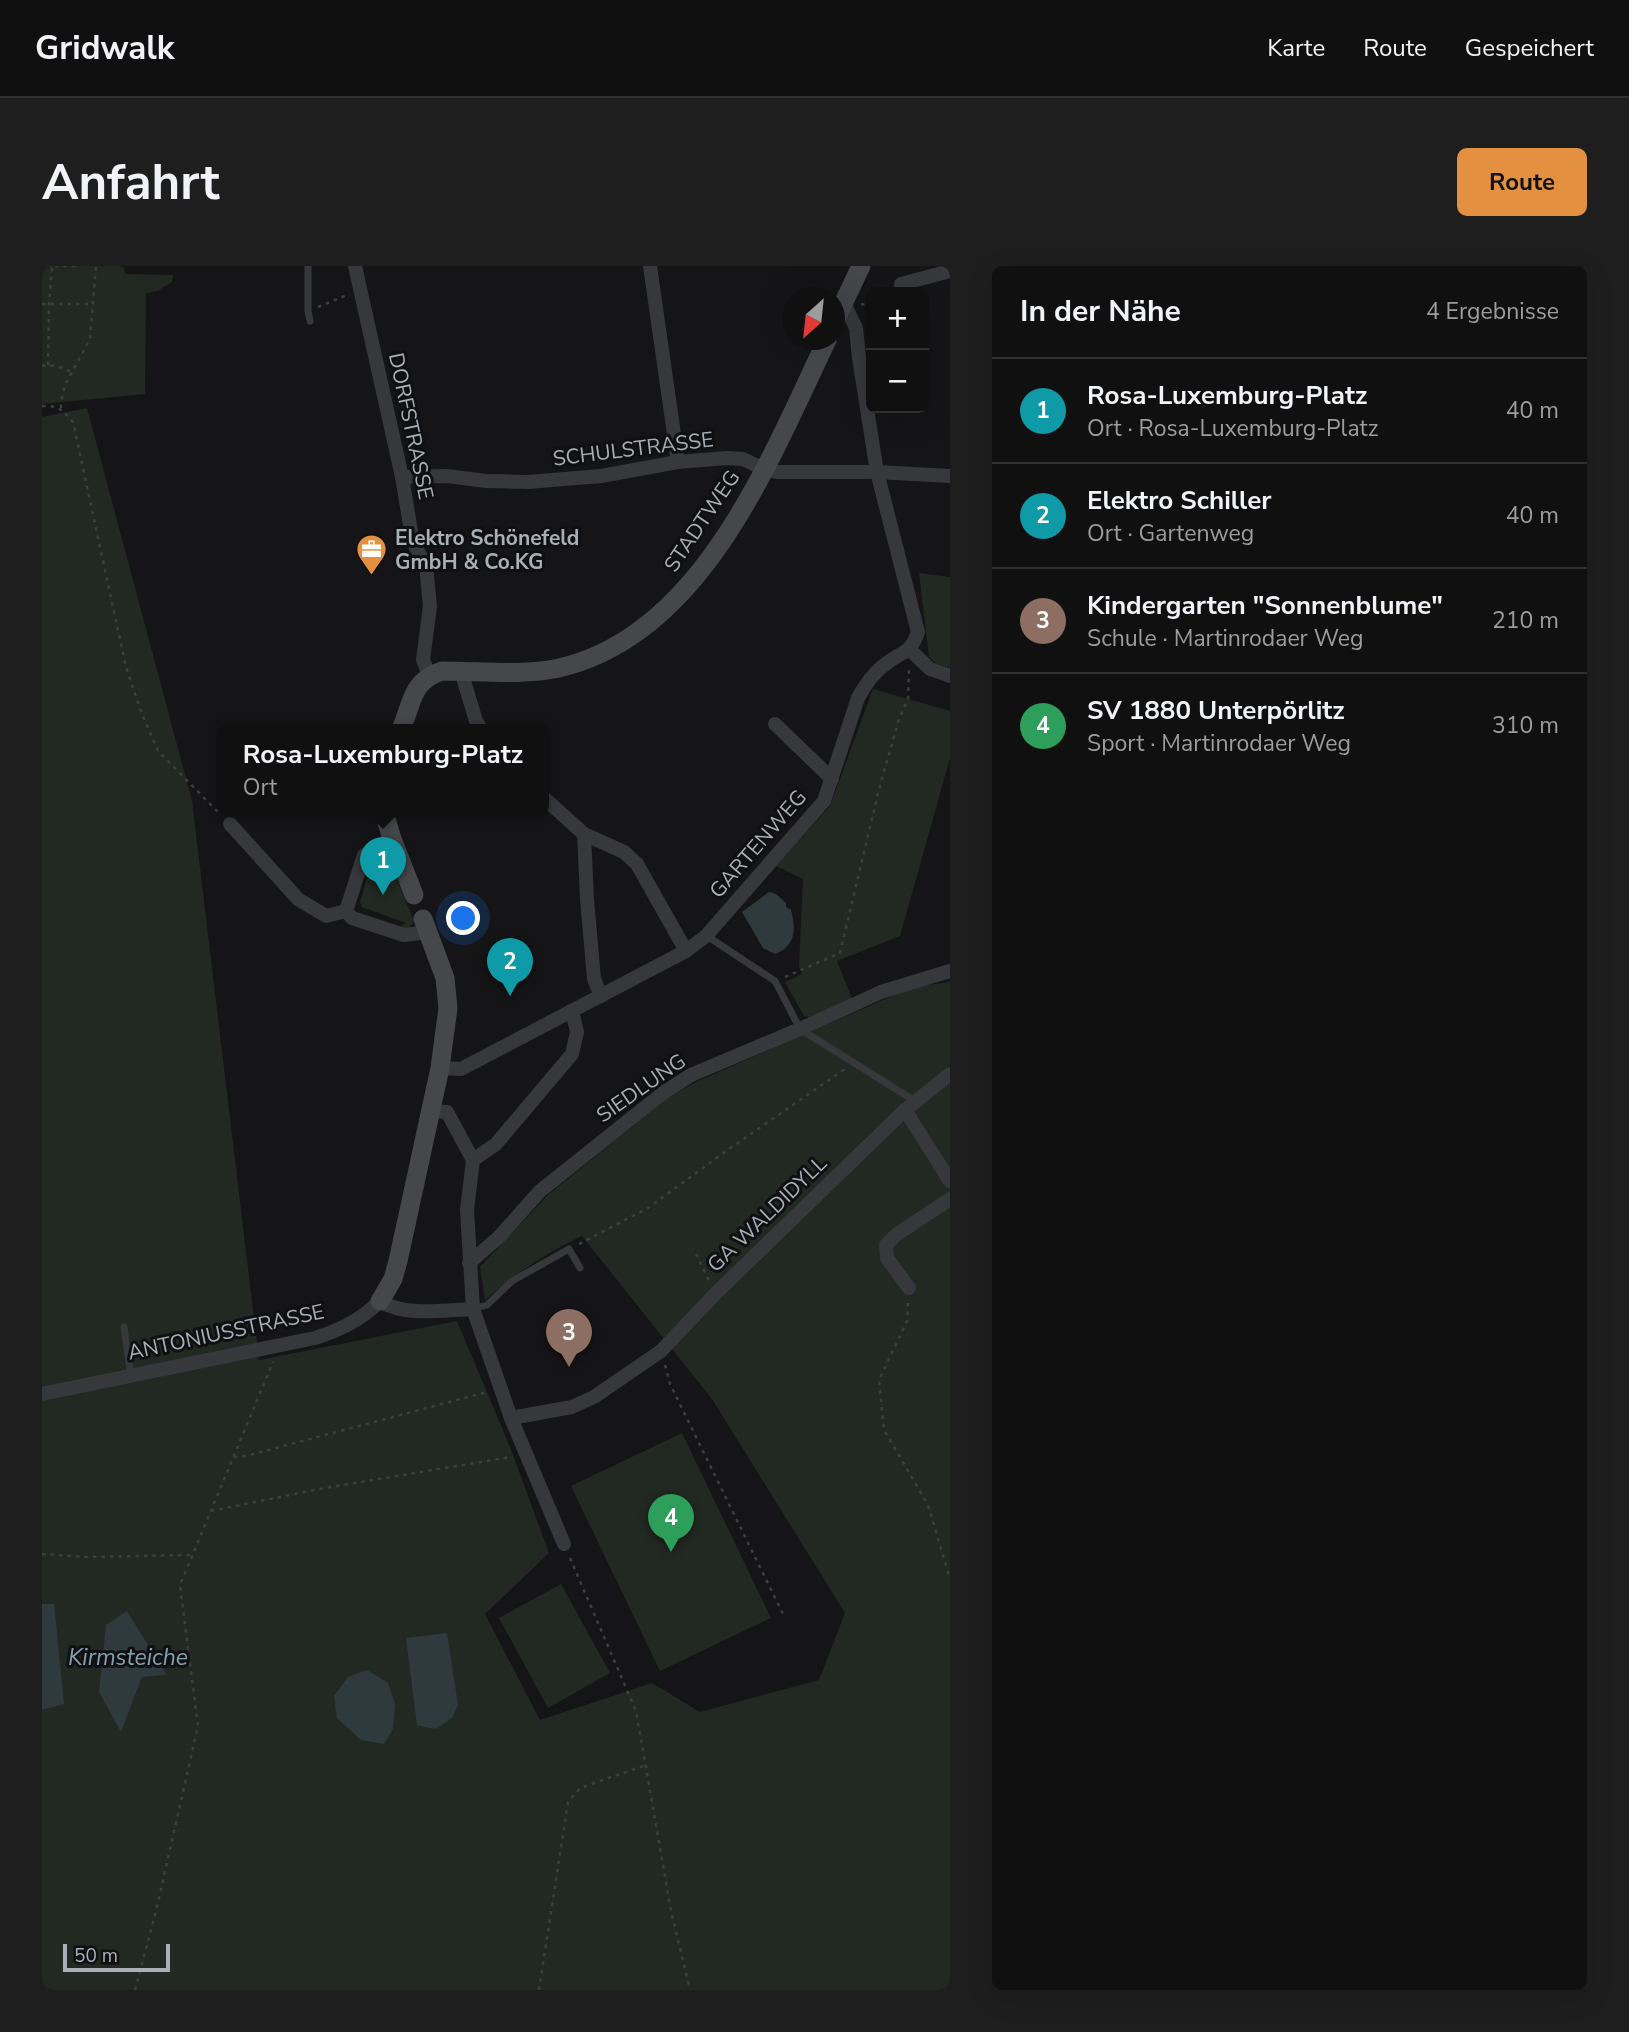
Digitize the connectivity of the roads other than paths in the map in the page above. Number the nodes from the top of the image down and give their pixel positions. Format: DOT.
graph roads {
  1 [pos="308,266"];
  2 [pos="355,266"];
  3 [pos="650,266"];
  4 [pos="861,266"];
  5 [pos="950,271"];
  6 [pos="901,284"];
  7 [pos="845,301"];
  8 [pos="845,305"];
  9 [pos="310,321"];
  10 [pos="822,350"];
  11 [pos="677,462"];
  12 [pos="764,469"];
  13 [pos="877,472"];
  14 [pos="950,476"];
  15 [pos="402,477"];
  16 [pos="910,650"];
  17 [pos="461,671"];
  18 [pos="429,675"];
  19 [pos="950,676"];
  20 [pos="403,724"];
  21 [pos="478,724"];
  22 [pos="775,724"];
  23 [pos="832,779"];
  24 [pos="549,803"];
  25 [pos="385,815"];
  26 [pos="229,824"];
  27 [pos="584,834"];
  28 [pos="392,838"];
  29 [pos="414,895"];
  30 [pos="346,911"];
  31 [pos="426,926"];
  32 [pos="706,936"];
  33 [pos="686,951"];
  34 [pos="950,971"];
  35 [pos="601,996"];
  36 [pos="572,1011"];
  37 [pos="800,1030"];
  38 [pos="440,1068"];
  39 [pos="950,1074"];
  40 [pos="910,1106"];
  41 [pos="431,1111"];
  42 [pos="473,1160"];
  43 [pos="950,1181"];
  44 [pos="950,1199"];
  45 [pos="469,1263"];
  46 [pos="580,1268"];
  47 [pos="909,1288"];
  48 [pos="380,1301"];
  49 [pos="473,1309"];
  50 [pos="124,1326"];
  51 [pos="131,1376"];
  52 [pos="42,1394"];
  53 [pos="510,1418"];
  54 [pos="564,1544"];
  1 -- 9 [label="lane"];
  2 -- 15 [label="street, DORFSTRASSE"];
  3 -- 11 [label="street"];
  4 -- 7 [label="street"];
  5 -- 6 [label="street"];
  8 -- 13 [label="street"];
  10 -- 12 [label="street, STADTWEG"];
  11 -- 12 [label="street, SCHULSTRASSE"];
  11 -- 15 [label="street, SCHULSTRASSE"];
  12 -- 13 [label="street, SCHULSTRASSE"];
  12 -- 17 [label="street, STADTWEG"];
  13 -- 14 [label="street, SCHULSTRASSE"];
  13 -- 16 [label="street"];
  15 -- 18 [label="street, DORFSTRASSE"];
  16 -- 19 [label="street"];
  16 -- 23 [label="street, GARTENWEG"];
  17 -- 18 [label="street, STADTWEG"];
  17 -- 21 [label="street"];
  18 -- 20 [label="street"];
  22 -- 23 [label="street"];
  23 -- 32 [label="street, GARTENWEG"];
  24 -- 27 [label="street"];
  25 -- 28 [label="street"];
  26 -- 30 [label="street"];
  27 -- 33 [label="street"];
  27 -- 35 [label="street"];
  28 -- 29 [label="street"];
  28 -- 30 [label="street"];
  29 -- 31 [label="street"];
  30 -- 31 [label="street"];
  31 -- 38 [label="street, ANTONIUSSTRASSE"];
  32 -- 33 [label="street, GARTENWEG"];
  32 -- 37 [label="lane"];
  33 -- 35 [label="street, GARTENWEG"];
  34 -- 37 [label="street, SIEDLUNG"];
  35 -- 36 [label="street, GARTENWEG"];
  36 -- 38 [label="street, GARTENWEG"];
  36 -- 42 [label="street"];
  37 -- 40 [label="lane"];
  37 -- 45 [label="street, SIEDLUNG"];
  38 -- 41 [label="street, ANTONIUSSTRASSE"];
  39 -- 40 [label="street, GA WALDIDYLL"];
  40 -- 43 [label="street"];
  40 -- 53 [label="street, GA WALDIDYLL"];
  41 -- 42 [label="street"];
  41 -- 48 [label="street, ANTONIUSSTRASSE"];
  42 -- 45 [label="street"];
  44 -- 47 [label="street"];
  45 -- 49 [label="street"];
  46 -- 49 [label="lane"];
  48 -- 49 [label="street"];
  48 -- 51 [label="street, ANTONIUSSTRASSE"];
  49 -- 53 [label="street"];
  50 -- 51 [label="lane"];
  51 -- 52 [label="street, ANTONIUSSTRASSE"];
  53 -- 54 [label="street"];
}
